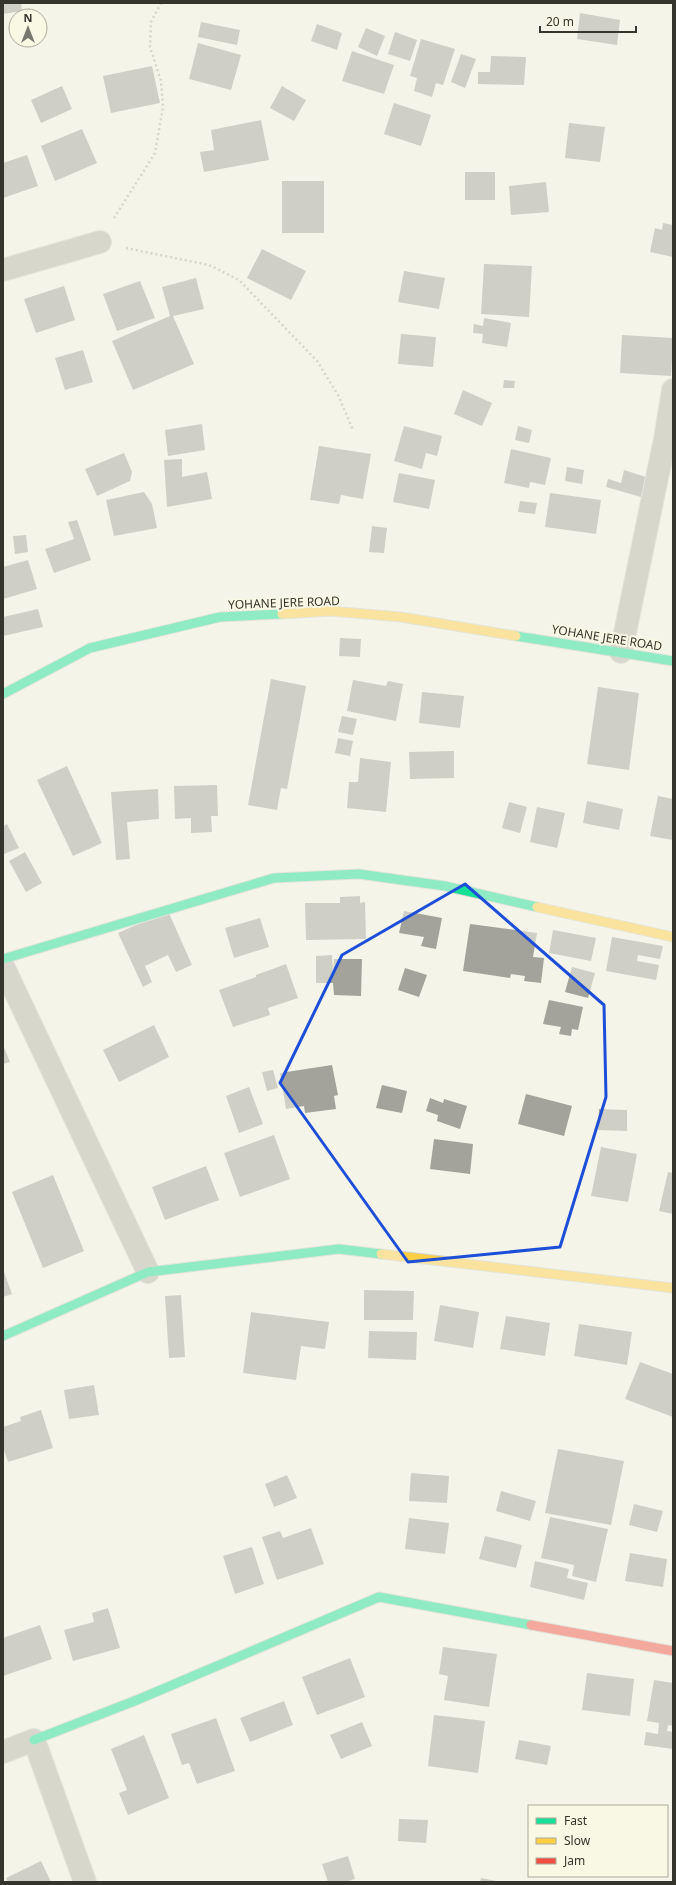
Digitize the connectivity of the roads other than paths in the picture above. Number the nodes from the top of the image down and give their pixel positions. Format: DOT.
graph roads {
  1 [pos="100,242"];
  2 [pos="3,270"];
  3 [pos="673,390"];
  4 [pos="621,652"];
  5 [pos="673,661"];
  6 [pos="3,694"];
  7 [pos="673,938"];
  8 [pos="3,959"];
  9 [pos="3,966"];
  10 [pos="148,1272"];
  11 [pos="673,1288"];
  12 [pos="3,1336"];
  13 [pos="673,1651"];
  14 [pos="34,1740"];
  15 [pos="3,1752"];
  16 [pos="85,1882"];
  1 -- 2 [label="street"];
  3 -- 4 [label="street"];
  4 -- 5 [label="street, YOHANE JERE ROAD"];
  4 -- 6 [label="street, YOHANE JERE ROAD"];
  7 -- 8 [label="street"];
  9 -- 10 [label="street"];
  10 -- 11 [label="street"];
  10 -- 12 [label="street"];
  13 -- 14 [label="street"];
  14 -- 15 [label="street"];
  14 -- 16 [label="street"];
}
